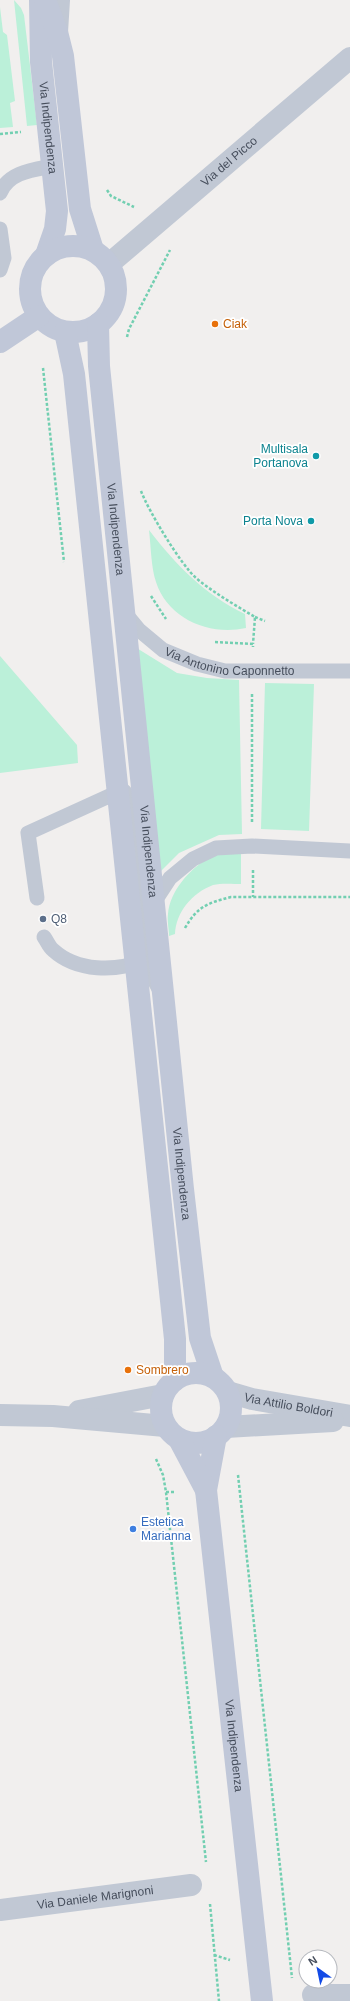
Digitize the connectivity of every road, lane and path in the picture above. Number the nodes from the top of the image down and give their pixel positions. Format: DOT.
graph roads {
  1 [pos="40,0"];
  2 [pos="45,0"];
  3 [pos="59,0"];
  4 [pos="57,32"];
  5 [pos="350,58"];
  6 [pos="53,166"];
  7 [pos="104,188"];
  8 [pos="0,194"];
  9 [pos="135,207"];
  10 [pos="0,229"];
  11 [pos="173,243"];
  12 [pos="46,254"];
  13 [pos="101,257"];
  14 [pos="0,270"];
  15 [pos="39,316"];
  16 [pos="98,324"];
  17 [pos="65,332"];
  18 [pos="0,342"];
  19 [pos="126,342"];
  20 [pos="42,363"];
  21 [pos="47,407"];
  22 [pos="140,488"];
  23 [pos="149,593"];
  24 [pos="125,613"];
  25 [pos="255,617"];
  26 [pos="265,621"];
  27 [pos="170,623"];
  28 [pos="214,642"];
  29 [pos="253,644"];
  30 [pos="350,671"];
  31 [pos="252,672"];
  32 [pos="118,792"];
  33 [pos="252,846"];
  34 [pos="350,851"];
  35 [pos="350,896"];
  36 [pos="37,898"];
  37 [pos="155,902"];
  38 [pos="44,937"];
  39 [pos="148,957"];
  40 [pos="220,1384"];
  41 [pos="169,1387"];
  42 [pos="0,1415"];
  43 [pos="52,1416"];
  44 [pos="350,1416"];
  45 [pos="350,1420"];
  46 [pos="221,1431"];
  47 [pos="172,1433"];
  48 [pos="154,1455"];
  49 [pos="206,1490"];
  50 [pos="206,1868"];
  51 [pos="191,1885"];
  52 [pos="209,1899"];
  53 [pos="0,1910"];
  54 [pos="313,1995"];
  55 [pos="350,1995"];
  56 [pos="219,2001"];
  57 [pos="262,2001"];
  1 -- 6 [label="street, Via Indipendenza"];
  2 -- 4 [label="street, Via Indipendenza"];
  3 -- 4 [label="street, Via Indipendenza"];
  4 -- 13 [label="street, Via Indipendenza"];
  5 -- 13 [label="street, Via del Picco"];
  6 -- 8 [label="lane"];
  6 -- 12 [label="street, Via Indipendenza"];
  7 -- 9 [label="path"];
  10 -- 14 [label="lane"];
  11 -- 19 [label="path"];
  12 -- 13 [label="street"];
  12 -- 15 [label="street"];
  13 -- 16 [label="street"];
  15 -- 17 [label="street"];
  15 -- 18 [label="street"];
  16 -- 17 [label="street"];
  16 -- 24 [label="street, Via Indipendenza"];
  17 -- 32 [label="street, Via Indipendenza"];
  20 -- 21 [label="path"];
  22 -- 25 [label="path"];
  23 -- 27 [label="path"];
  24 -- 31 [label="lane, Via Antonino Caponnetto"];
  24 -- 37 [label="street, Via Indipendenza"];
  25 -- 26 [label="path"];
  25 -- 29 [label="path"];
  28 -- 29 [label="path"];
  29 -- 31 [label="path"];
  30 -- 31 [label="lane, Via Antonino Caponnetto"];
  31 -- 33 [label="path"];
  32 -- 36 [label="lane"];
  32 -- 39 [label="street, Via Indipendenza"];
  33 -- 34 [label="lane"];
  33 -- 35 [label="path"];
  33 -- 37 [label="lane"];
  37 -- 39 [label="street, Via Indipendenza"];
  38 -- 39 [label="lane"];
  39 -- 40 [label="street, Via Indipendenza"];
  39 -- 41 [label="street, Via Indipendenza"];
  40 -- 41 [label="street"];
  40 -- 44 [label="street, Via Attilio Boldori"];
  40 -- 46 [label="street"];
  41 -- 43 [label="street"];
  41 -- 47 [label="street"];
  42 -- 43 [label="street"];
  43 -- 47 [label="street"];
  45 -- 46 [label="street, Via Attilio Boldori"];
  46 -- 47 [label="street"];
  46 -- 49 [label="street, Via Indipendenza"];
  47 -- 49 [label="street, Via Indipendenza"];
  48 -- 50 [label="path"];
  49 -- 57 [label="street, Via Indipendenza"];
  51 -- 53 [label="street, Via Daniele Marignoni"];
  52 -- 56 [label="path"];
  54 -- 55 [label="street"];
}
